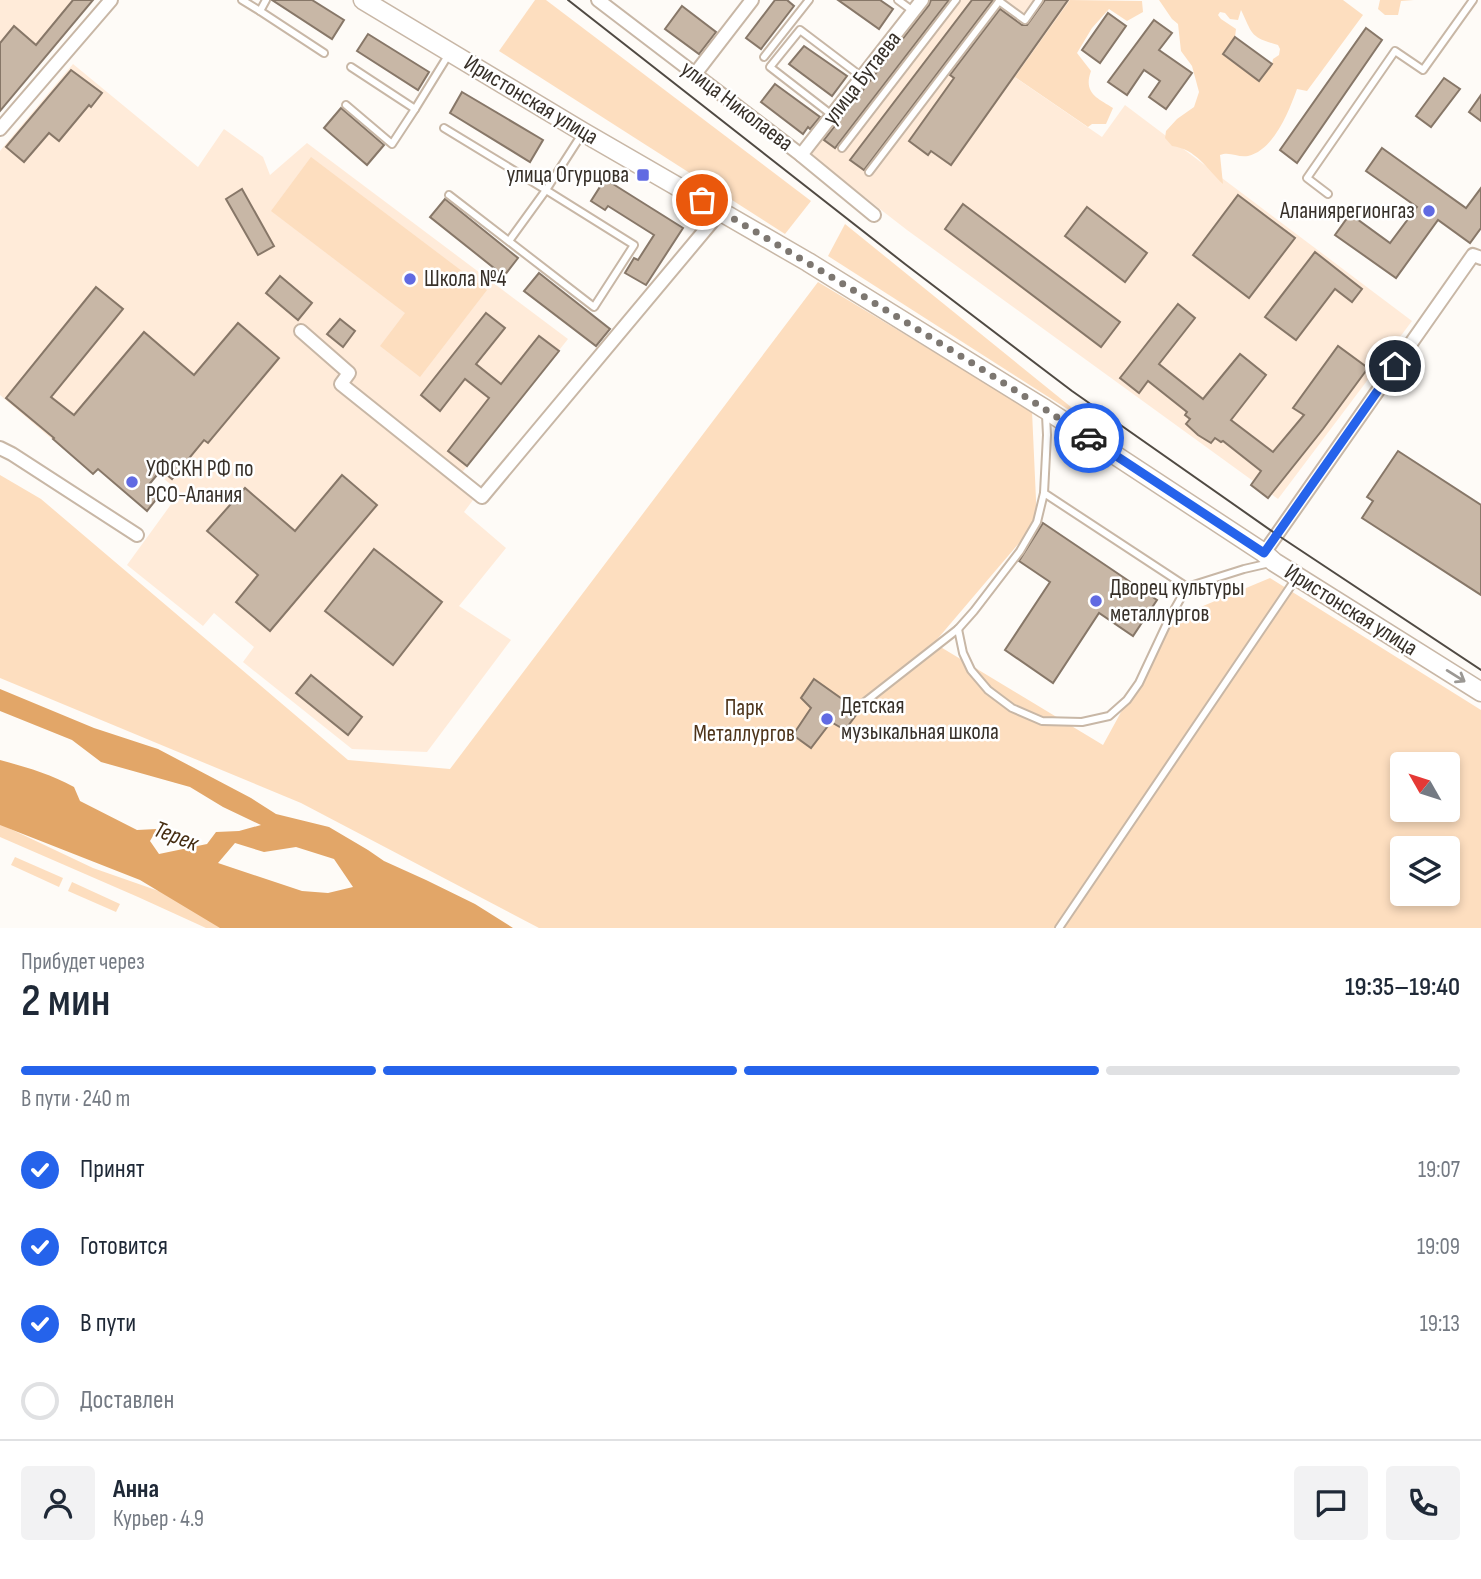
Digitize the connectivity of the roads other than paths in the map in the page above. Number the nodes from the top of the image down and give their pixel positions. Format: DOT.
graph roads {
  1 [pos="111,0"];
  2 [pos="242,0"];
  3 [pos="266,0"];
  4 [pos="598,0"];
  5 [pos="752,0"];
  6 [pos="898,0"];
  7 [pos="922,0"];
  8 [pos="956,0"];
  9 [pos="999,0"];
  10 [pos="1039,0"];
  11 [pos="1473,0"];
  12 [pos="369,1"];
  13 [pos="806,1"];
  14 [pos="260,11"];
  15 [pos="913,11"];
  16 [pos="450,52"];
  17 [pos="324,53"];
  18 [pos="764,57"];
  19 [pos="351,67"];
  20 [pos="695,74"];
  21 [pos="862,78"];
  22 [pos="346,105"];
  23 [pos="415,109"];
  24 [pos="832,115"];
  25 [pos="444,128"];
  26 [pos="0,129"];
  27 [pos="583,132"];
  28 [pos="842,148"];
  29 [pos="801,155"];
  30 [pos="869,172"];
  31 [pos="546,190"];
  32 [pos="1328,194"];
  33 [pos="449,195"];
  34 [pos="720,211"];
  35 [pos="874,215"];
  36 [pos="509,241"];
  37 [pos="1481,258"];
  38 [pos="301,331"];
  39 [pos="1045,409"];
  40 [pos="0,448"];
  41 [pos="1044,493"];
  42 [pos="137,536"];
  43 [pos="1269,557"];
  44 [pos="1298,576"];
  45 [pos="1187,587"];
  46 [pos="958,629"];
  47 [pos="1481,692"];
  48 [pos="861,705"];
  49 [pos="1059,928"];
  1 -- 26 [label="street"];
  2 -- 14 [label="lane"];
  3 -- 14 [label="lane"];
  4 -- 20 [label="street, улица Николаева"];
  5 -- 20 [label="street"];
  6 -- 15 [label="lane"];
  7 -- 15 [label="street, улица Бутаева"];
  8 -- 28 [label="lane"];
  9 -- 10 [label="lane"];
  9 -- 30 [label="lane"];
  11 -- 32 [label="lane"];
  12 -- 16 [label="main road, Иристонская улица"];
  13 -- 18 [label="lane"];
  14 -- 17 [label="lane"];
  15 -- 21 [label="street, улица Бутаева"];
  16 -- 23 [label="lane"];
  16 -- 27 [label="main road, Иристонская улица"];
  19 -- 23 [label="lane"];
  20 -- 29 [label="street, улица Николаева"];
  21 -- 24 [label="street, улица Бутаева"];
  21 -- 24 [label="lane"];
  22 -- 23 [label="lane"];
  24 -- 29 [label="street, улица Бутаева"];
  25 -- 31 [label="lane"];
  27 -- 31 [label="lane"];
  27 -- 34 [label="main road, Иристонская улица"];
  29 -- 35 [label="street, улица Николаева"];
  31 -- 36 [label="lane"];
  31 -- 36 [label="lane"];
  33 -- 36 [label="lane"];
  34 -- 38 [label="street"];
  34 -- 39 [label="main road, Иристонская улица"];
  37 -- 43 [label="street"];
  39 -- 41 [label="lane"];
  39 -- 43 [label="main road, Иристонская улица"];
  40 -- 42 [label="street"];
  41 -- 45 [label="lane"];
  41 -- 46 [label="lane"];
  43 -- 44 [label="main road, Иристонская улица"];
  43 -- 45 [label="lane"];
  44 -- 47 [label="main road, Иристонская улица, one-way"];
  44 -- 49 [label="lane"];
  45 -- 46 [label="lane"];
  46 -- 48 [label="lane"];
}
